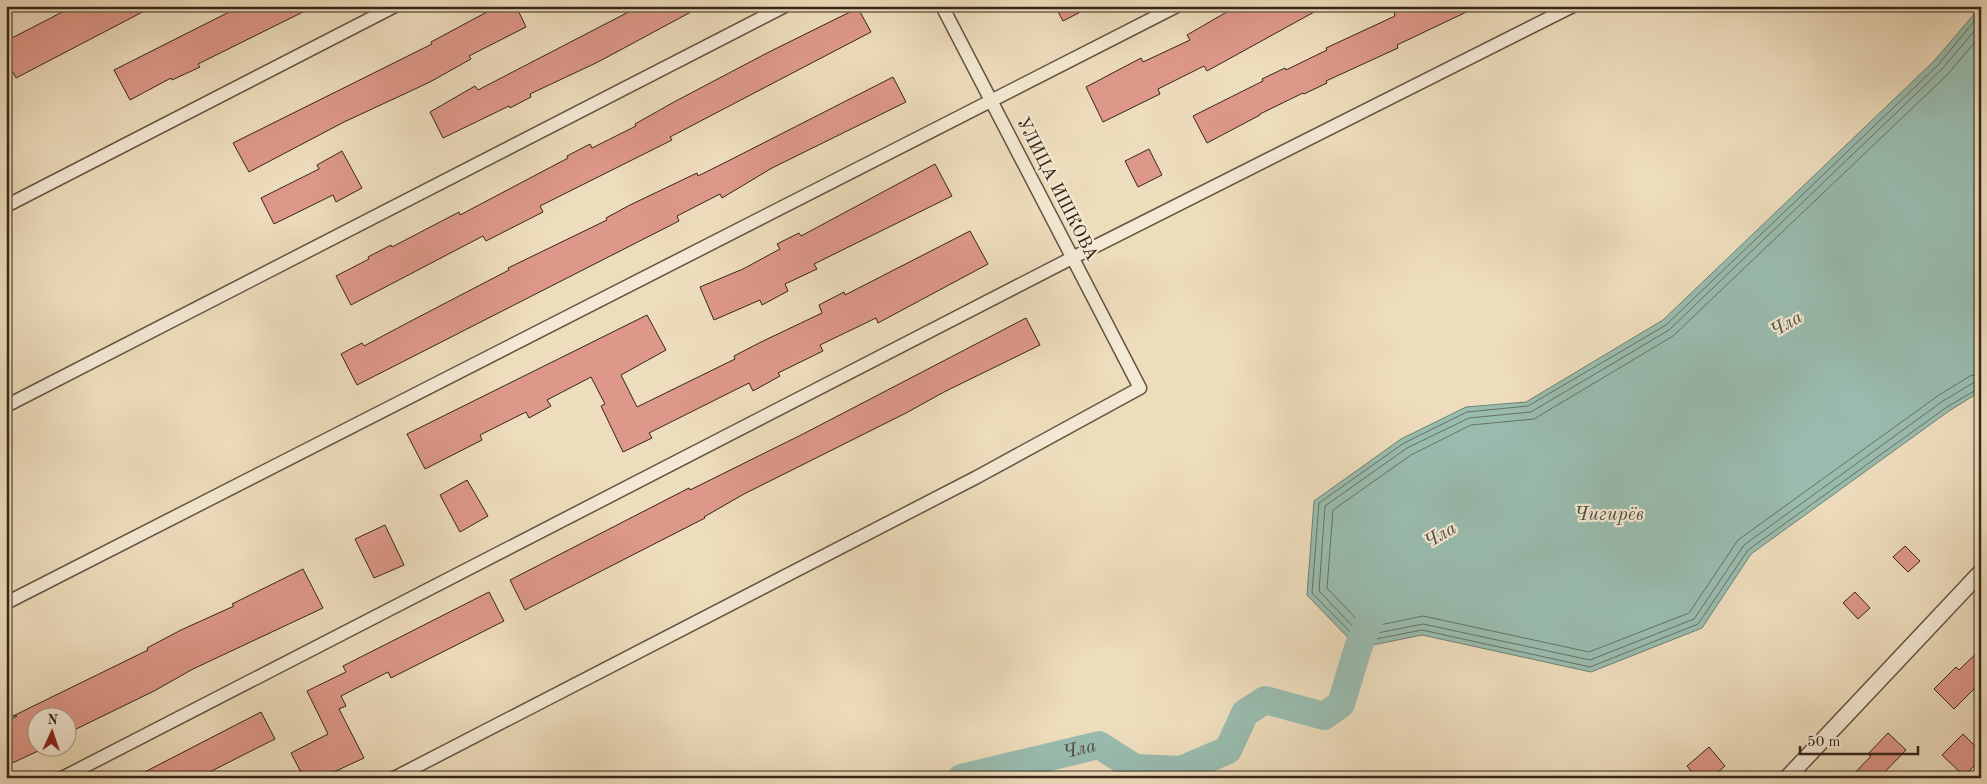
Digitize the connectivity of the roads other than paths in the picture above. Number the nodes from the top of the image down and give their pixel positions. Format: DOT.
graph roads {
  1 [pos="395,6"];
  2 [pos="785,6"];
  3 [pos="942,6"];
  4 [pos="1177,6"];
  5 [pos="1573,6"];
  6 [pos="991,99"];
  7 [pos="6,206"];
  8 [pos="1072,258"];
  9 [pos="6,406"];
  10 [pos="1981,572"];
  11 [pos="6,603"];
  12 [pos="62,778"];
  13 [pos="394,778"];
  14 [pos="1787,778"];
  1 -- 7 [label="street"];
  2 -- 9 [label="street"];
  3 -- 6 [label="street, УЛИЦА ИШКОВА"];
  4 -- 6 [label="street"];
  5 -- 8 [label="street"];
  6 -- 8 [label="street, УЛИЦА ИШКОВА"];
  6 -- 11 [label="street"];
  8 -- 12 [label="street"];
  8 -- 13 [label="street, УЛИЦА ИШКОВА"];
  10 -- 14 [label="street"];
}
